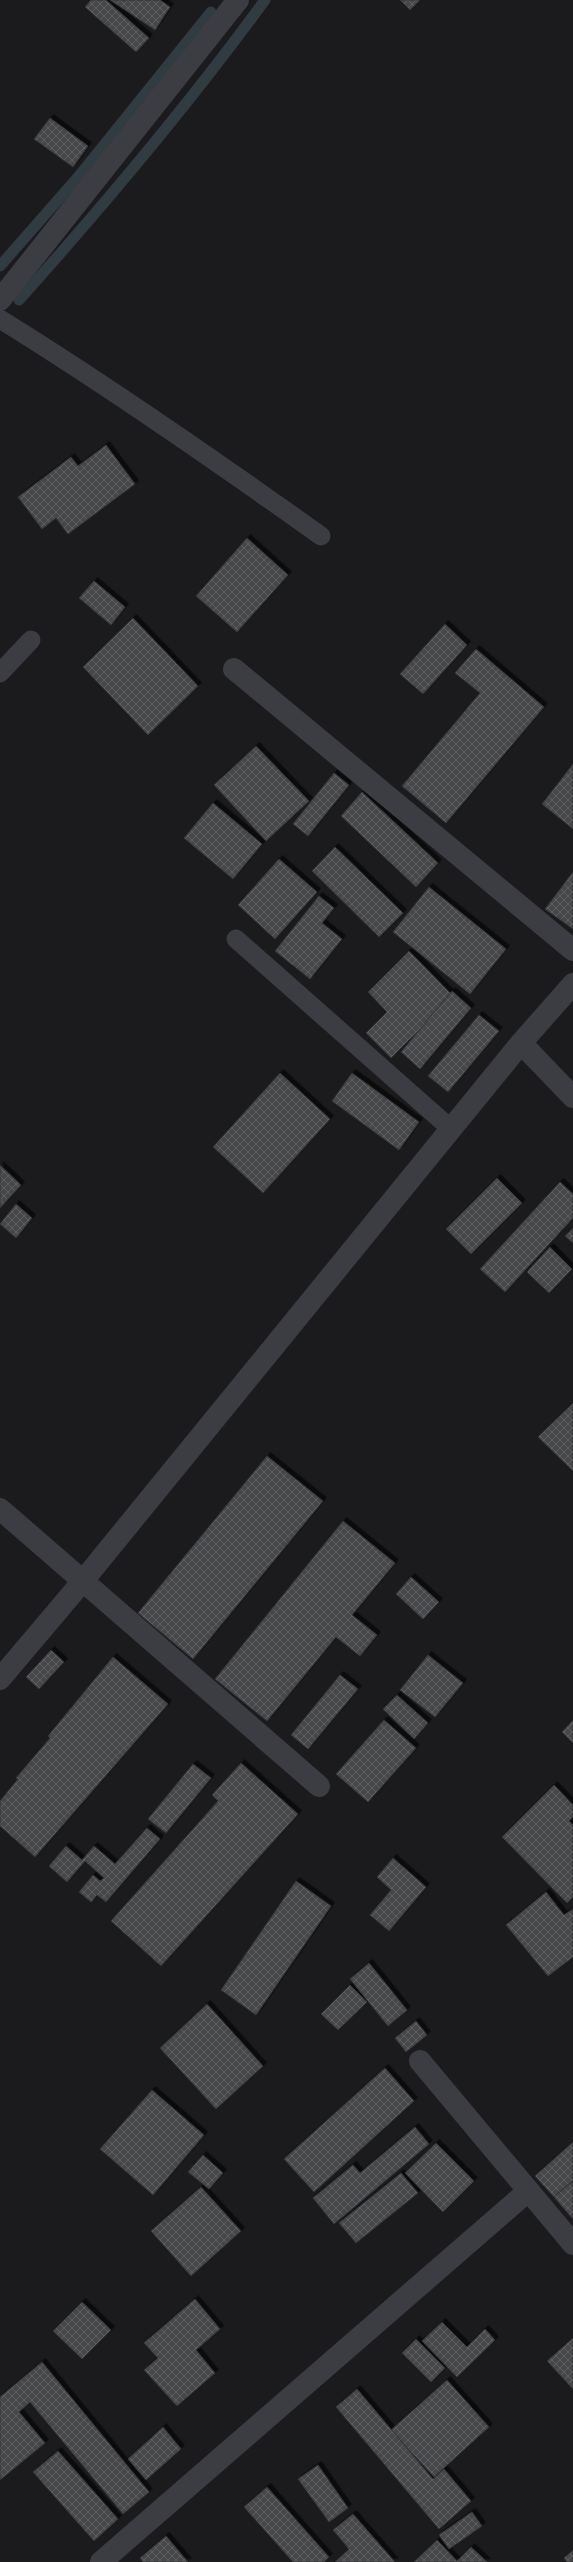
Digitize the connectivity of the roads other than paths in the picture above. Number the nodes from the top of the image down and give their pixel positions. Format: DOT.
graph roads {
  1 [pos="238,0"];
  2 [pos="0,300"];
  3 [pos="0,319"];
  4 [pos="321,536"];
  5 [pos="31,640"];
  6 [pos="234,669"];
  7 [pos="0,673"];
  8 [pos="236,939"];
  9 [pos="573,950"];
  10 [pos="573,984"];
  11 [pos="520,1043"];
  12 [pos="573,1097"];
  13 [pos="450,1128"];
  14 [pos="0,1509"];
  15 [pos="82,1582"];
  16 [pos="0,1679"];
  17 [pos="320,1786"];
  18 [pos="420,2061"];
  19 [pos="527,2192"];
  20 [pos="573,2244"];
  21 [pos="100,2562"];
  1 -- 2 [label="street"];
  3 -- 4 [label="lane"];
  5 -- 7 [label="lane"];
  6 -- 9 [label="street"];
  8 -- 13 [label="lane"];
  10 -- 11 [label="street"];
  11 -- 12 [label="street"];
  11 -- 13 [label="street"];
  13 -- 15 [label="street"];
  14 -- 15 [label="street"];
  15 -- 16 [label="street"];
  15 -- 17 [label="street"];
  18 -- 19 [label="street"];
  19 -- 20 [label="street"];
  19 -- 21 [label="street"];
}
